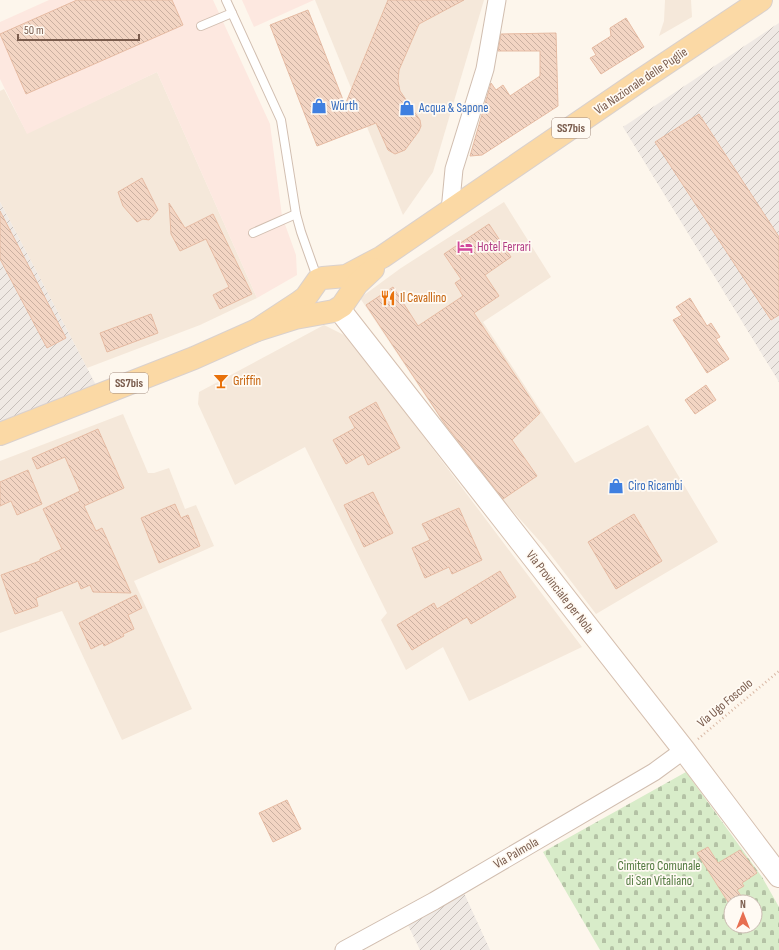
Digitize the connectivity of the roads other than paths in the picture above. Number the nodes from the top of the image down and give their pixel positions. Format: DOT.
graph roads {
  1 [pos="226,0"];
  2 [pos="497,0"];
  3 [pos="761,0"];
  4 [pos="232,13"];
  5 [pos="201,26"];
  6 [pos="450,211"];
  7 [pos="296,214"];
  8 [pos="253,233"];
  9 [pos="382,257"];
  10 [pos="320,282"];
  11 [pos="337,307"];
  12 [pos="257,330"];
  13 [pos="0,434"];
  14 [pos="684,750"];
  15 [pos="779,876"];
  16 [pos="344,950"];
  1 -- 4 [label="lane"];
  2 -- 6 [label="street"];
  3 -- 6 [label="main road, Via Nazionale delle Puglie / SS7bis"];
  4 -- 5 [label="lane"];
  4 -- 7 [label="lane"];
  6 -- 9 [label="main road, Via Nazionale delle Puglie / SS7bis"];
  7 -- 8 [label="lane"];
  7 -- 10 [label="lane"];
  9 -- 10 [label="main road, Via Nazionale delle Puglie / SS7bis"];
  9 -- 11 [label="main road, Via Nazionale delle Puglie / SS7bis"];
  10 -- 11 [label="main road"];
  10 -- 11 [label="main road"];
  10 -- 12 [label="main road, SS7bis"];
  11 -- 12 [label="main road, SS7bis"];
  11 -- 14 [label="street, Via Provinciale per Nola"];
  12 -- 13 [label="main road, SS7bis"];
  14 -- 15 [label="street, Via Provinciale per Nola"];
  14 -- 16 [label="street, Via Palmola"];
}
